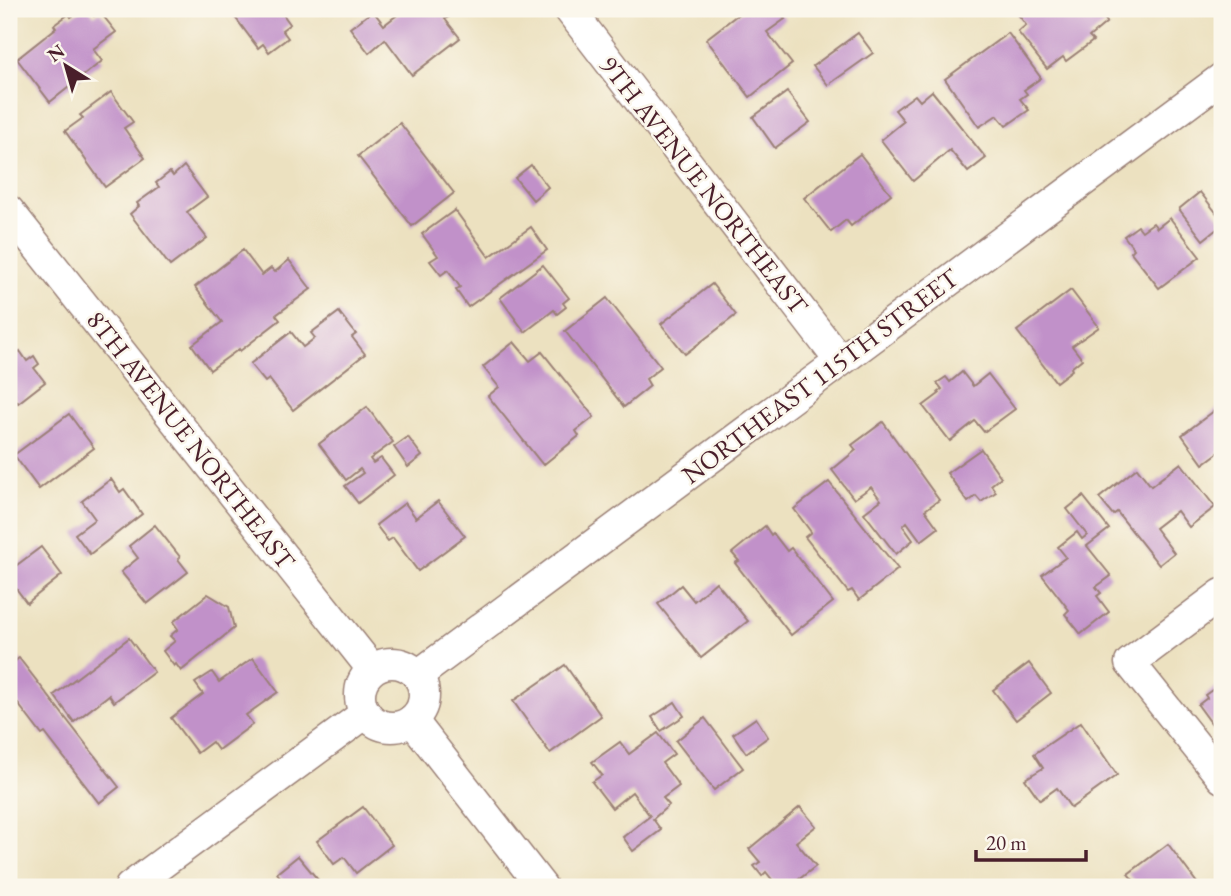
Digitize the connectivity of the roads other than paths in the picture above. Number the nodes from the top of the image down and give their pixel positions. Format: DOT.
graph roads {
  1 [pos="569,9"];
  2 [pos="1222,78"];
  3 [pos="9,211"];
  4 [pos="840,361"];
  5 [pos="1222,594"];
  6 [pos="372,669"];
  7 [pos="418,675"];
  8 [pos="366,713"];
  9 [pos="412,720"];
  10 [pos="1222,778"];
  11 [pos="130,887"];
  12 [pos="542,887"];
  1 -- 4 [label="street, 9TH AVENUE NORTHEAST"];
  2 -- 4 [label="street, NORTHEAST 115TH STREET"];
  3 -- 6 [label="street, 8TH AVENUE NORTHEAST"];
  4 -- 7 [label="street, NORTHEAST 115TH STREET"];
  5 -- 10 [label="street"];
  6 -- 7 [label="street"];
  6 -- 8 [label="street"];
  7 -- 9 [label="street"];
  8 -- 9 [label="street"];
  8 -- 11 [label="street"];
  9 -- 12 [label="street"];
}
